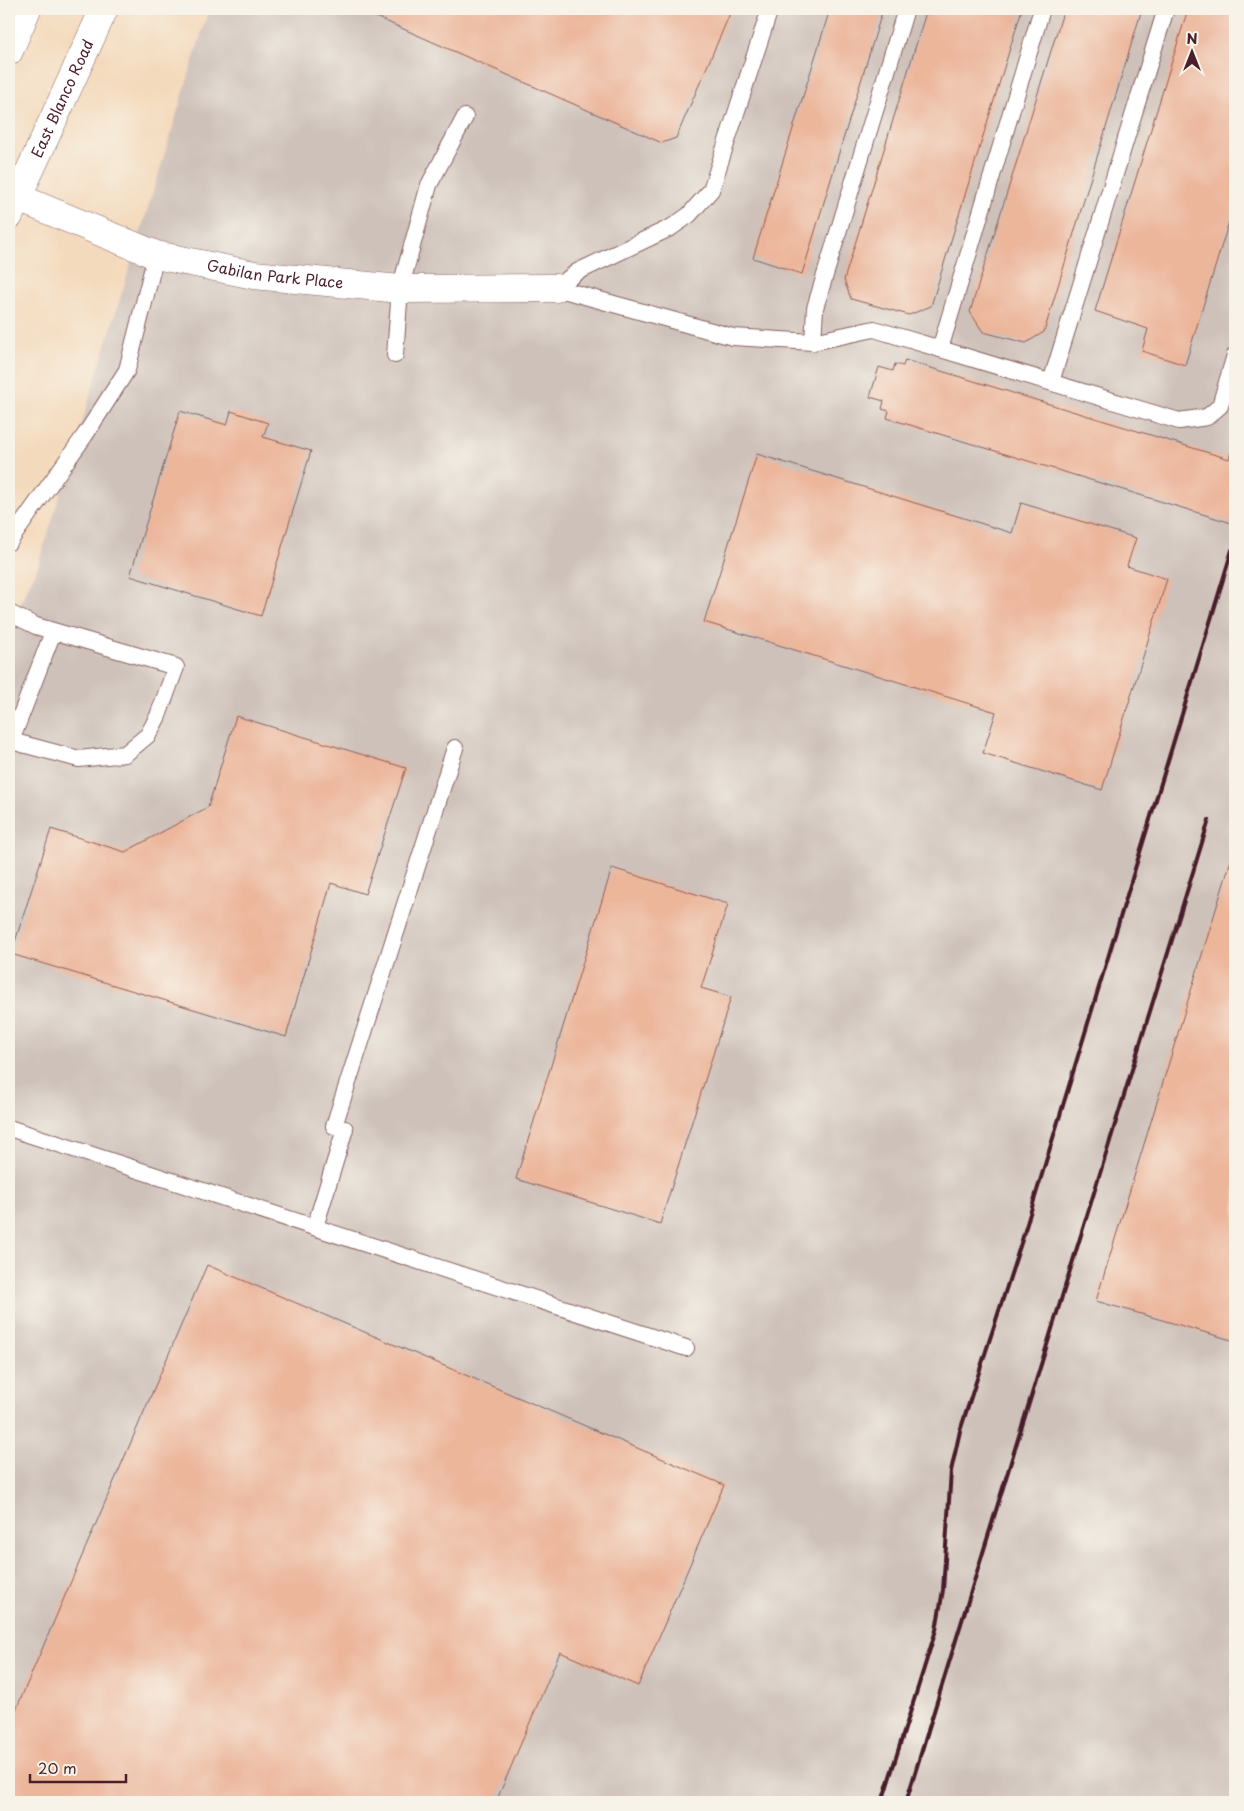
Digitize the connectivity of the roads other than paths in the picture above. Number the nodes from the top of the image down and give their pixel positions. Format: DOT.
graph roads {
  1 [pos="27,9"];
  2 [pos="104,9"];
  3 [pos="770,9"];
  4 [pos="906,9"];
  5 [pos="1042,9"];
  6 [pos="1166,9"];
  7 [pos="9,51"];
  8 [pos="464,118"];
  9 [pos="12,203"];
  10 [pos="156,255"];
  11 [pos="556,288"];
  12 [pos="400,289"];
  13 [pos="813,342"];
  14 [pos="940,349"];
  15 [pos="1235,354"];
  16 [pos="395,355"];
  17 [pos="1050,382"];
  18 [pos="9,542"];
  19 [pos="9,613"];
  20 [pos="53,632"];
  21 [pos="455,748"];
  22 [pos="9,1128"];
  23 [pos="315,1227"];
  24 [pos="686,1348"];
  1 -- 7 [label="main road"];
  2 -- 9 [label="main road, East Blanco Road"];
  3 -- 11 [label="lane"];
  4 -- 13 [label="lane"];
  5 -- 14 [label="lane"];
  6 -- 17 [label="lane"];
  8 -- 12 [label="lane"];
  9 -- 10 [label="main road, Gabilan Park Place"];
  10 -- 12 [label="main road, Gabilan Park Place"];
  10 -- 18 [label="lane"];
  11 -- 12 [label="main road, Gabilan Park Place"];
  11 -- 13 [label="lane"];
  12 -- 16 [label="lane"];
  13 -- 14 [label="lane"];
  14 -- 17 [label="lane"];
  15 -- 17 [label="lane"];
  19 -- 20 [label="lane"];
  20 -- 20 [label="lane"];
  21 -- 23 [label="lane"];
  22 -- 23 [label="lane"];
  23 -- 24 [label="lane"];
}
